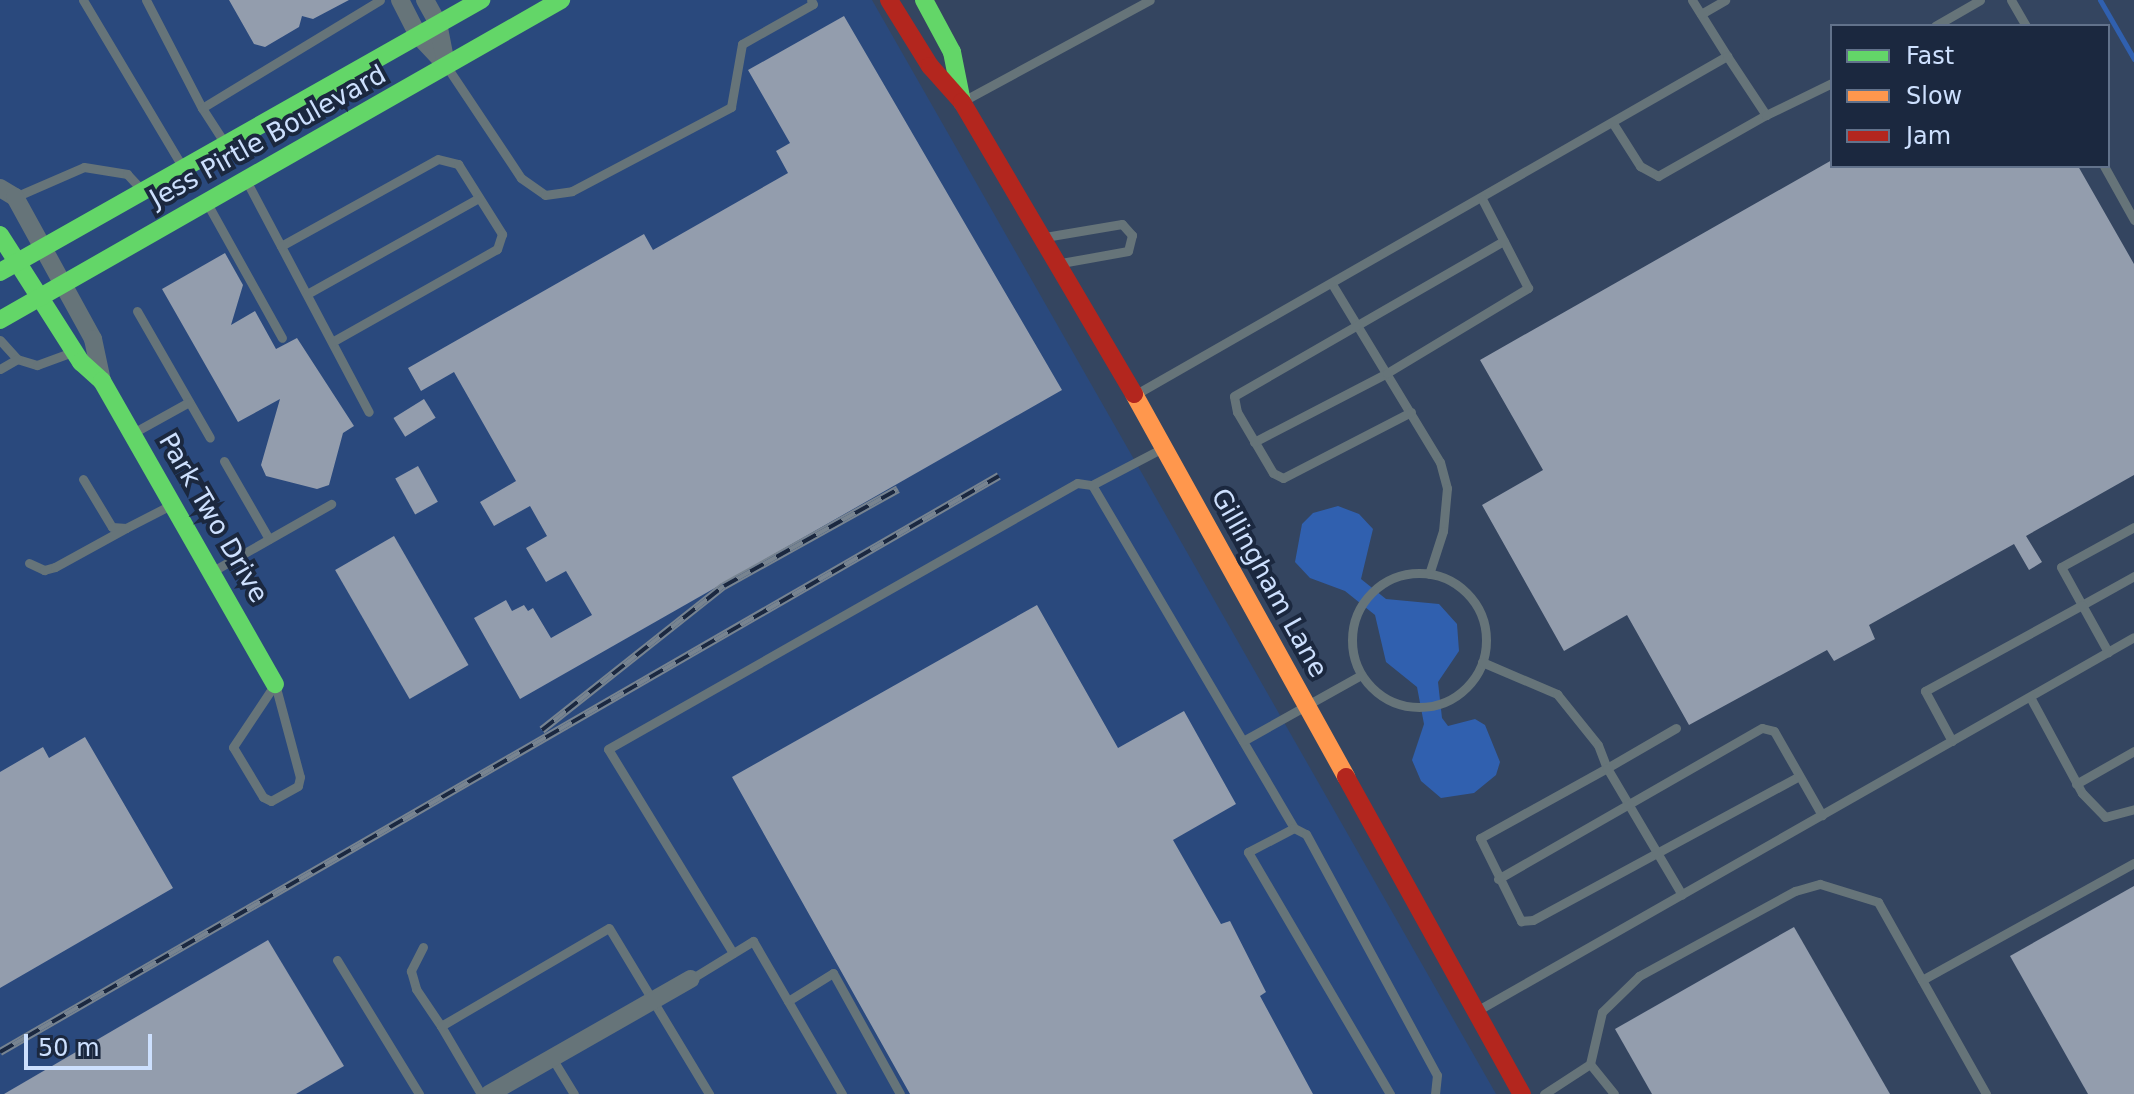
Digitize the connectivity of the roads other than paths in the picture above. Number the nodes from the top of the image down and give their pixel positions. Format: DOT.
graph roads {
  1 [pos="83,0"];
  2 [pos="146,0"];
  3 [pos="380,0"];
  4 [pos="400,0"];
  5 [pos="425,0"];
  6 [pos="481,0"];
  7 [pos="561,0"];
  8 [pos="811,0"];
  9 [pos="889,0"];
  10 [pos="924,0"];
  11 [pos="1150,0"];
  12 [pos="1692,0"];
  13 [pos="1725,0"];
  14 [pos="1980,0"];
  15 [pos="2011,0"];
  16 [pos="1701,14"];
  17 [pos="438,23"];
  18 [pos="1938,24"];
  19 [pos="2025,24"];
  20 [pos="418,35"];
  21 [pos="1727,56"];
  22 [pos="447,66"];
  23 [pos="1830,84"];
  24 [pos="962,102"];
  25 [pos="202,108"];
  26 [pos="1766,115"];
  27 [pos="1614,125"];
  28 [pos="226,145"];
  29 [pos="2105,168"];
  30 [pos="184,169"];
  31 [pos="246,179"];
  32 [pos="143,192"];
  33 [pos="8,193"];
  34 [pos="479,198"];
  35 [pos="1482,199"];
  36 [pos="206,202"];
  37 [pos="2134,220"];
  38 [pos="0,235"];
  39 [pos="1043,237"];
  40 [pos="1504,241"];
  41 [pos="281,246"];
  42 [pos="43,248"];
  43 [pos="1058,263"];
  44 [pos="8,268"];
  45 [pos="63,284"];
  46 [pos="1332,284"];
  47 [pos="307,294"];
  48 [pos="39,298"];
  49 [pos="137,311"];
  50 [pos="0,320"];
  51 [pos="1358,326"];
  52 [pos="282,338"];
  53 [pos="0,340"];
  54 [pos="332,342"];
  55 [pos="74,351"];
  56 [pos="17,359"];
  57 [pos="0,369"];
  58 [pos="1387,373"];
  59 [pos="102,381"];
  60 [pos="1135,395"];
  61 [pos="189,402"];
  62 [pos="369,412"];
  63 [pos="1411,412"];
  64 [pos="133,433"];
  65 [pos="210,438"];
  66 [pos="1254,442"];
  67 [pos="1164,448"];
  68 [pos="224,461"];
  69 [pos="83,479"];
  70 [pos="1092,485"];
  71 [pos="174,503"];
  72 [pos="331,504"];
  73 [pos="2134,527"];
  74 [pos="126,528"];
  75 [pos="269,539"];
  76 [pos="29,563"];
  77 [pos="213,571"];
  78 [pos="1429,574"];
  79 [pos="2134,576"];
  80 [pos="2082,605"];
  81 [pos="2134,637"];
  82 [pos="2108,652"];
  83 [pos="1482,662"];
  84 [pos="1361,675"];
  85 [pos="275,684"];
  86 [pos="2030,697"];
  87 [pos="1307,706"];
  88 [pos="1676,728"];
  89 [pos="1243,741"];
  90 [pos="1952,741"];
  91 [pos="2134,751"];
  92 [pos="1607,768"];
  93 [pos="1799,776"];
  94 [pos="2076,784"];
  95 [pos="1629,805"];
  96 [pos="2134,809"];
  97 [pos="1822,815"];
  98 [pos="1294,828"];
  99 [pos="1658,854"];
  100 [pos="2134,863"];
  101 [pos="1498,879"];
  102 [pos="1682,895"];
  103 [pos="423,947"];
  104 [pos="733,953"];
  105 [pos="337,960"];
  106 [pos="691,979"];
  107 [pos="1922,980"];
  108 [pos="654,1000"];
  109 [pos="788,1001"];
  110 [pos="1476,1012"];
  111 [pos="441,1026"];
  112 [pos="552,1058"];
  113 [pos="1590,1064"];
  114 [pos="419,1094"];
  115 [pos="489,1094"];
  116 [pos="574,1094"];
  117 [pos="709,1094"];
  118 [pos="842,1094"];
  119 [pos="900,1094"];
  120 [pos="1390,1094"];
  121 [pos="1435,1094"];
  122 [pos="1522,1094"];
  123 [pos="1544,1094"];
  124 [pos="1614,1094"];
  125 [pos="1986,1094"];
  1 -- 30 [label="lane"];
  2 -- 25 [label="lane"];
  3 -- 25 [label="lane"];
  4 -- 20 [label="street"];
  5 -- 17 [label="street"];
  6 -- 17 [label="street, Jess Pirtle Boulevard"];
  7 -- 22 [label="street, Jess Pirtle Boulevard"];
  8 -- 22 [label="lane"];
  9 -- 24 [label="street, Gillingham Lane"];
  10 -- 24 [label="street, Gillingham Lane"];
  11 -- 24 [label="lane"];
  12 -- 16 [label="lane"];
  13 -- 16 [label="lane"];
  14 -- 18 [label="lane"];
  15 -- 19 [label="lane"];
  16 -- 21 [label="lane"];
  17 -- 20 [label="street, Jess Pirtle Boulevard"];
  17 -- 22 [label="street"];
  20 -- 22 [label="street"];
  20 -- 28 [label="street, Jess Pirtle Boulevard"];
  21 -- 26 [label="lane"];
  21 -- 27 [label="lane"];
  22 -- 31 [label="street, Jess Pirtle Boulevard"];
  23 -- 26 [label="lane"];
  24 -- 39 [label="street, Gillingham Lane"];
  25 -- 28 [label="lane"];
  26 -- 27 [label="lane"];
  27 -- 35 [label="lane"];
  28 -- 30 [label="street, Jess Pirtle Boulevard"];
  28 -- 31 [label="street"];
  29 -- 37 [label="lane"];
  30 -- 32 [label="street, Jess Pirtle Boulevard"];
  31 -- 36 [label="street, Jess Pirtle Boulevard"];
  31 -- 41 [label="lane"];
  32 -- 33 [label="lane"];
  32 -- 42 [label="street, Jess Pirtle Boulevard"];
  33 -- 42 [label="street, Park Two Drive"];
  34 -- 41 [label="lane"];
  34 -- 47 [label="lane"];
  34 -- 54 [label="lane"];
  35 -- 40 [label="lane"];
  35 -- 46 [label="lane"];
  36 -- 45 [label="street, Jess Pirtle Boulevard"];
  36 -- 52 [label="lane"];
  38 -- 44 [label="street, Park Two Drive"];
  39 -- 43 [label="street, Gillingham Lane"];
  39 -- 43 [label="lane"];
  40 -- 51 [label="lane"];
  40 -- 58 [label="lane"];
  41 -- 47 [label="lane"];
  42 -- 44 [label="street, Jess Pirtle Boulevard"];
  42 -- 45 [label="street, Park Two Drive"];
  43 -- 60 [label="street, Gillingham Lane"];
  44 -- 48 [label="street, Park Two Drive"];
  45 -- 48 [label="street, Jess Pirtle Boulevard"];
  45 -- 59 [label="street, Park Two Drive"];
  46 -- 51 [label="lane"];
  46 -- 60 [label="lane"];
  47 -- 54 [label="lane"];
  48 -- 50 [label="street, Jess Pirtle Boulevard"];
  48 -- 55 [label="street, Park Two Drive"];
  49 -- 61 [label="lane"];
  51 -- 58 [label="lane"];
  51 -- 66 [label="lane"];
  53 -- 56 [label="lane"];
  54 -- 62 [label="lane"];
  55 -- 56 [label="lane"];
  55 -- 59 [label="street, Park Two Drive"];
  56 -- 57 [label="lane"];
  58 -- 63 [label="lane"];
  58 -- 66 [label="lane"];
  59 -- 64 [label="street, Park Two Drive"];
  60 -- 67 [label="street, Gillingham Lane"];
  61 -- 64 [label="lane"];
  61 -- 65 [label="lane"];
  63 -- 66 [label="lane"];
  63 -- 78 [label="lane"];
  64 -- 71 [label="street, Park Two Drive"];
  67 -- 70 [label="lane"];
  67 -- 87 [label="street, Gillingham Lane"];
  68 -- 75 [label="lane"];
  69 -- 74 [label="lane"];
  70 -- 89 [label="lane"];
  70 -- 104 [label="lane"];
  71 -- 74 [label="lane"];
  71 -- 77 [label="street, Park Two Drive"];
  72 -- 75 [label="lane"];
  73 -- 80 [label="lane"];
  74 -- 76 [label="lane"];
  75 -- 77 [label="lane"];
  77 -- 85 [label="street, Park Two Drive"];
  78 -- 83 [label="lane"];
  78 -- 84 [label="lane"];
  79 -- 80 [label="lane"];
  80 -- 82 [label="lane"];
  80 -- 90 [label="lane"];
  81 -- 82 [label="lane"];
  82 -- 86 [label="lane"];
  83 -- 84 [label="lane"];
  83 -- 92 [label="lane"];
  84 -- 87 [label="lane"];
  85 -- 85 [label="lane"];
  86 -- 90 [label="lane"];
  86 -- 94 [label="lane"];
  87 -- 89 [label="lane"];
  87 -- 110 [label="street, Gillingham Lane"];
  88 -- 92 [label="lane"];
  89 -- 98 [label="lane"];
  90 -- 97 [label="lane"];
  91 -- 94 [label="lane"];
  92 -- 95 [label="lane"];
  92 -- 101 [label="lane"];
  93 -- 95 [label="lane"];
  93 -- 97 [label="lane"];
  93 -- 99 [label="lane"];
  94 -- 96 [label="lane"];
  95 -- 99 [label="lane"];
  95 -- 101 [label="lane"];
  97 -- 102 [label="lane"];
  98 -- 120 [label="lane"];
  98 -- 121 [label="lane"];
  99 -- 101 [label="lane"];
  99 -- 102 [label="lane"];
  100 -- 107 [label="lane"];
  102 -- 110 [label="lane"];
  103 -- 111 [label="lane"];
  104 -- 106 [label="lane"];
  104 -- 109 [label="lane"];
  105 -- 114 [label="lane"];
  106 -- 108 [label="street"];
  107 -- 113 [label="lane"];
  107 -- 125 [label="lane"];
  108 -- 111 [label="lane"];
  108 -- 112 [label="street"];
  108 -- 117 [label="lane"];
  109 -- 118 [label="lane"];
  109 -- 119 [label="lane"];
  110 -- 122 [label="street, Gillingham Lane"];
  111 -- 115 [label="lane"];
  112 -- 115 [label="street"];
  112 -- 116 [label="lane"];
  113 -- 123 [label="lane"];
  113 -- 124 [label="lane"];
}
